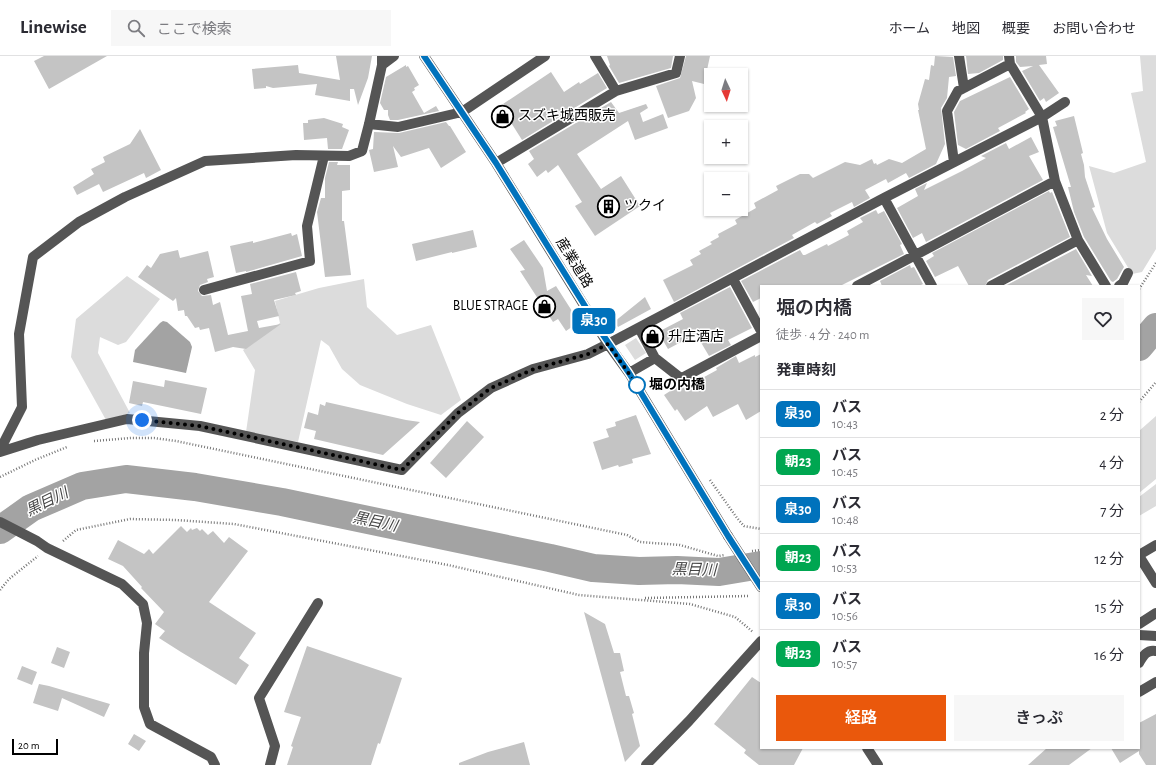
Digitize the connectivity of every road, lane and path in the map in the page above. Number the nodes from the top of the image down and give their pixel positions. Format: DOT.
graph roads {
  1 [pos="394,56"];
  2 [pos="424,56"];
  3 [pos="545,56"];
  4 [pos="595,56"];
  5 [pos="680,56"];
  6 [pos="959,56"];
  7 [pos="1010,60"];
  8 [pos="382,61"];
  9 [pos="964,88"];
  10 [pos="616,91"];
  11 [pos="1065,102"];
  12 [pos="462,112"];
  13 [pos="1042,117"];
  14 [pos="369,124"];
  15 [pos="324,156"];
  16 [pos="954,162"];
  17 [pos="496,163"];
  18 [pos="1055,181"];
  19 [pos="884,198"];
  20 [pos="1078,240"];
  21 [pos="915,255"];
  22 [pos="1156,263"];
  23 [pos="1128,273"];
  24 [pos="733,279"];
  25 [pos="858,285"];
  26 [pos="931,285"];
  27 [pos="993,285"];
  28 [pos="1105,285"];
  29 [pos="1120,285"];
  30 [pos="1140,287"];
  31 [pos="204,290"];
  32 [pos="639,328"];
  33 [pos="760,329"];
  34 [pos="760,337"];
  35 [pos="608,344"];
  36 [pos="655,358"];
  37 [pos="629,373"];
  38 [pos="1156,382"];
  39 [pos="1140,401"];
  40 [pos="94,441"];
  41 [pos="73,446"];
  42 [pos="0,451"];
  43 [pos="0,477"];
  44 [pos="0,522"];
  45 [pos="744,526"];
  46 [pos="760,529"];
  47 [pos="1156,545"];
  48 [pos="47,548"];
  49 [pos="760,550"];
  50 [pos="747,552"];
  51 [pos="732,554"];
  52 [pos="1140,554"];
  53 [pos="1140,557"];
  54 [pos="1156,583"];
  55 [pos="760,585"];
  56 [pos="0,590"];
  57 [pos="748,596"];
  58 [pos="634,598"];
  59 [pos="318,603"];
  60 [pos="1156,613"];
  61 [pos="1140,623"];
  62 [pos="1140,635"];
  63 [pos="1156,636"];
  64 [pos="758,638"];
  65 [pos="1156,651"];
  66 [pos="1140,661"];
  67 [pos="1156,682"];
  68 [pos="1140,691"];
  69 [pos="868,749"];
  70 [pos="215,765"];
  71 [pos="270,765"];
  72 [pos="646,765"];
  73 [pos="878,765"];
  1 -- 8 [label="street"];
  2 -- 12 [label="street, 産業道路"];
  3 -- 12 [label="street"];
  4 -- 10 [label="street"];
  5 -- 10 [label="street"];
  6 -- 9 [label="street"];
  7 -- 9 [label="street"];
  7 -- 13 [label="street"];
  8 -- 14 [label="street"];
  9 -- 16 [label="street"];
  10 -- 17 [label="street"];
  11 -- 13 [label="street"];
  12 -- 14 [label="street"];
  12 -- 17 [label="street, 産業道路"];
  13 -- 16 [label="street"];
  13 -- 18 [label="street"];
  14 -- 15 [label="street"];
  15 -- 31 [label="street"];
  15 -- 42 [label="street"];
  16 -- 19 [label="street"];
  17 -- 35 [label="street, 産業道路"];
  18 -- 20 [label="street"];
  18 -- 21 [label="street"];
  19 -- 21 [label="street"];
  19 -- 24 [label="street"];
  20 -- 27 [label="street"];
  20 -- 28 [label="street"];
  21 -- 25 [label="street"];
  21 -- 26 [label="street"];
  22 -- 30 [label="path"];
  23 -- 29 [label="street"];
  24 -- 32 [label="street"];
  24 -- 33 [label="street"];
  32 -- 35 [label="street"];
  32 -- 36 [label="street"];
  34 -- 36 [label="street"];
  35 -- 37 [label="street, 産業道路"];
  35 -- 42 [label="street"];
  36 -- 37 [label="street"];
  37 -- 55 [label="street, 産業道路, bridge"];
  38 -- 39 [label="path"];
  40 -- 51 [label="path"];
  41 -- 43 [label="path"];
  44 -- 48 [label="street"];
  45 -- 46 [label="path"];
  47 -- 52 [label="street"];
  48 -- 56 [label="path"];
  48 -- 58 [label="path"];
  48 -- 70 [label="street"];
  49 -- 50 [label="path"];
  53 -- 54 [label="street"];
  57 -- 58 [label="path"];
  58 -- 64 [label="path"];
  59 -- 71 [label="street"];
  60 -- 61 [label="street"];
  62 -- 63 [label="street"];
  64 -- 72 [label="street"];
  65 -- 66 [label="street"];
  67 -- 68 [label="street"];
  69 -- 73 [label="street"];
}
